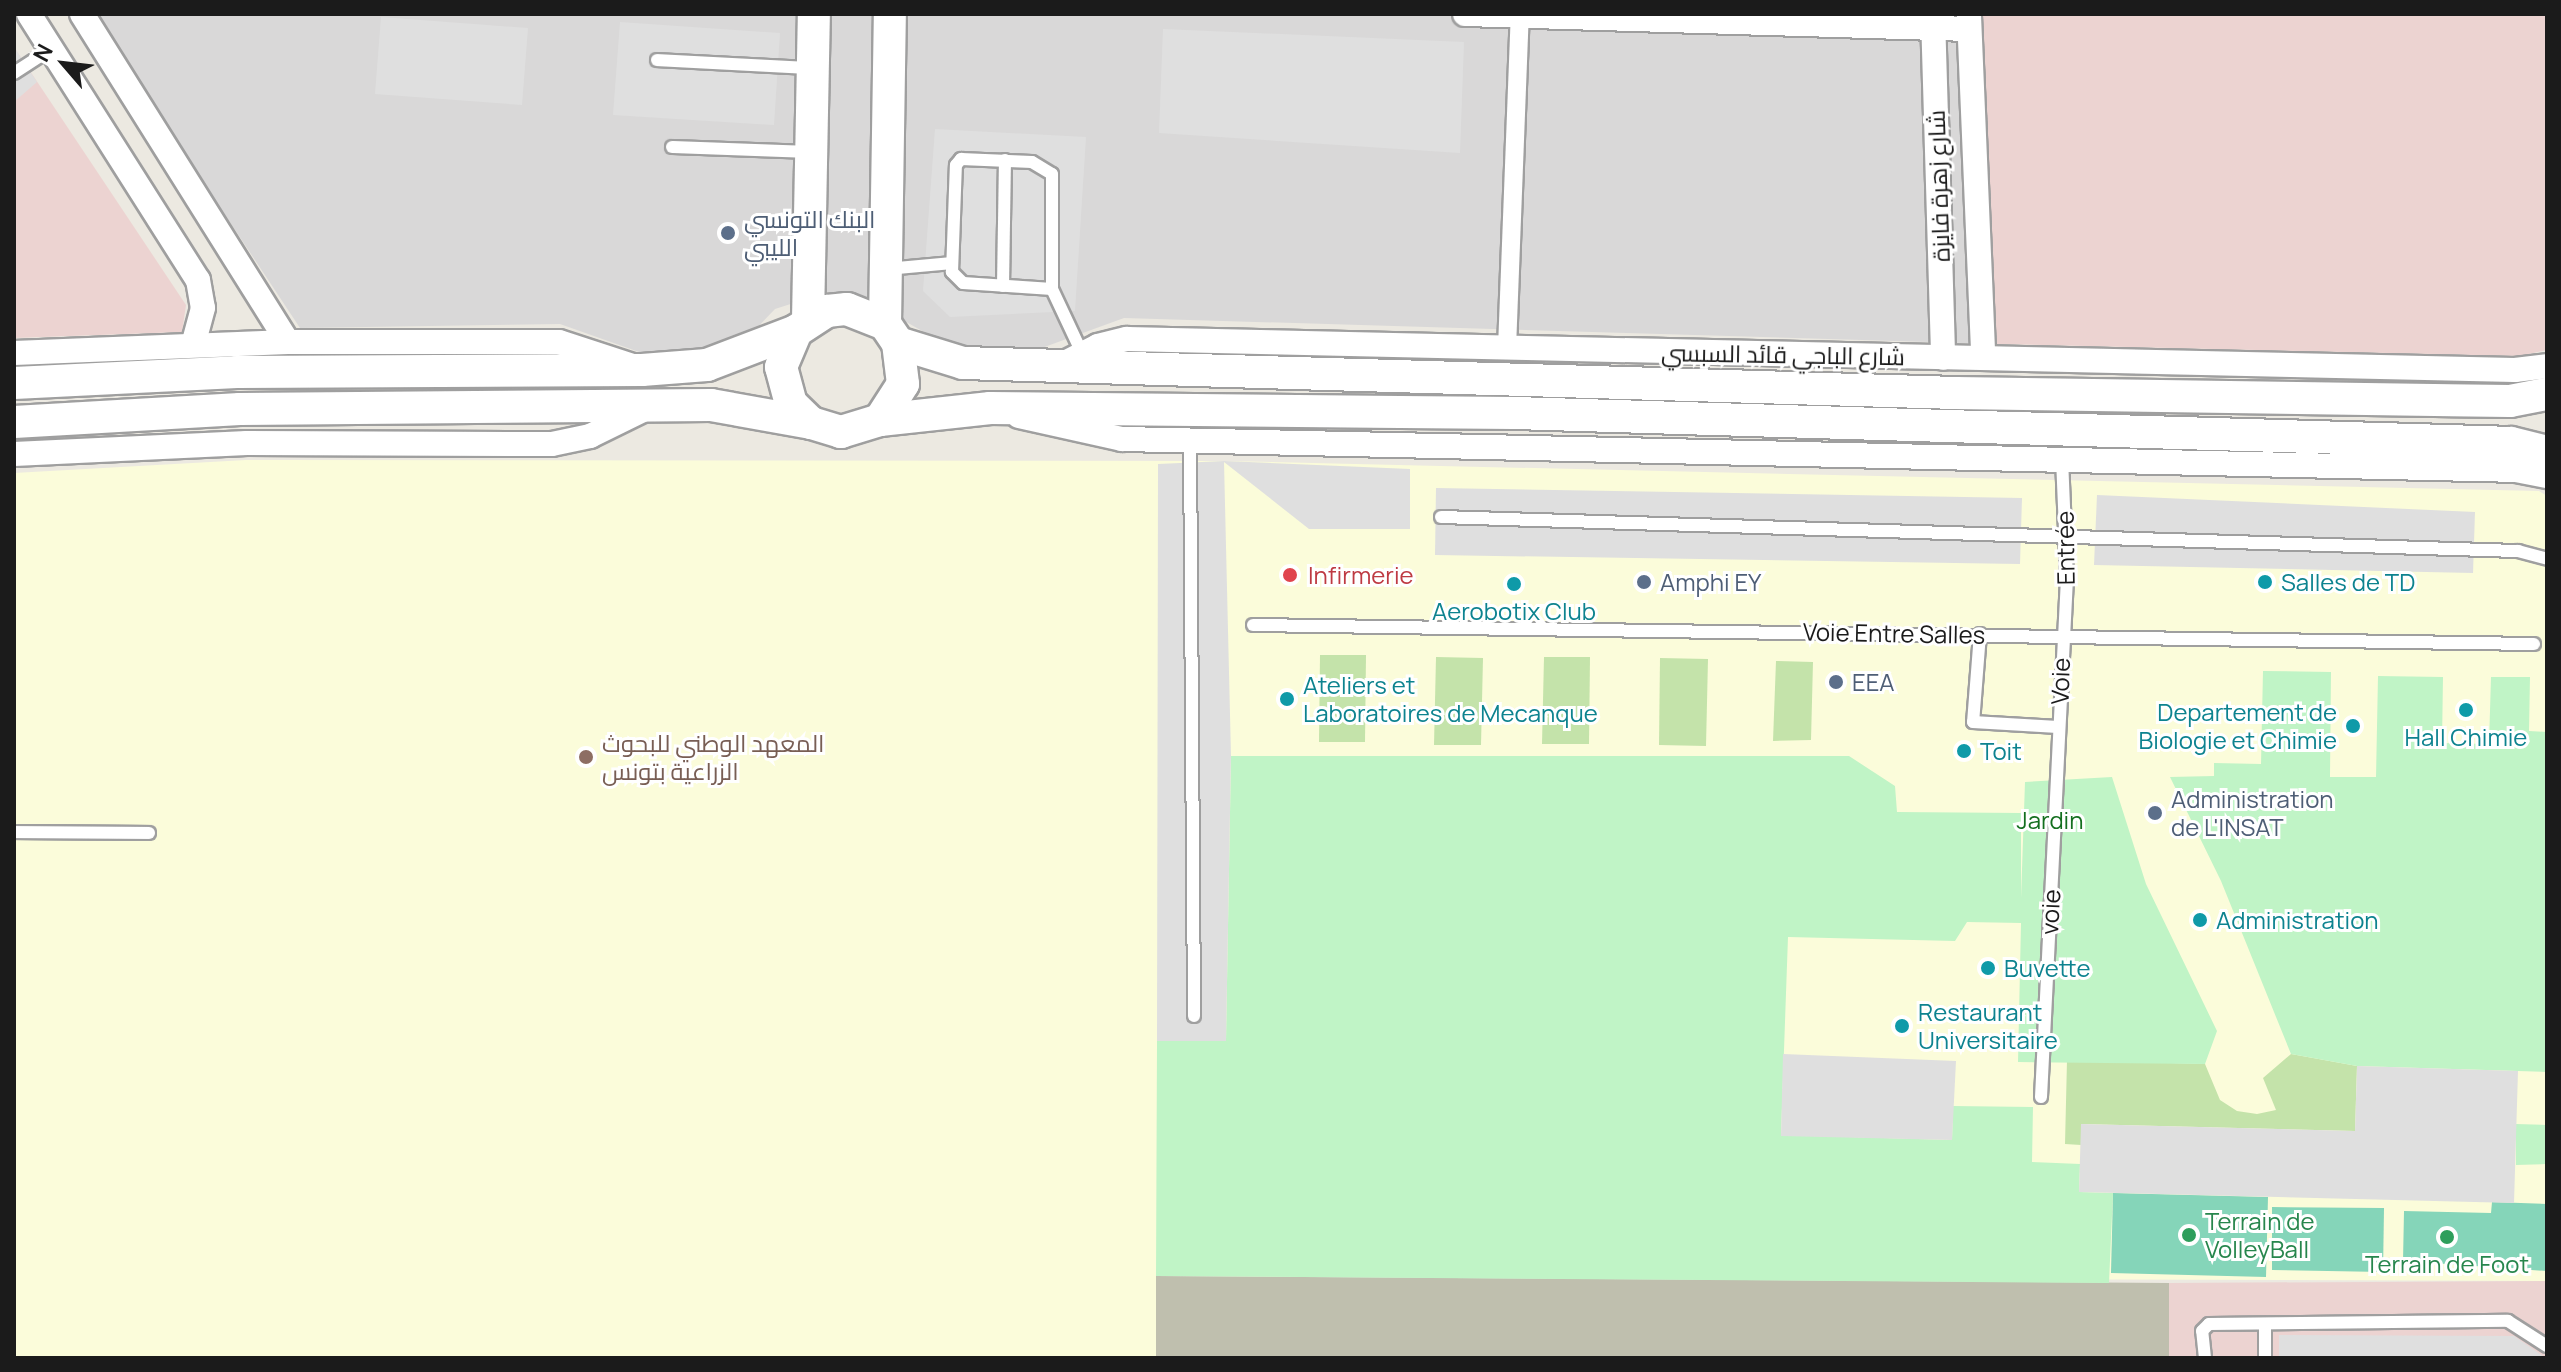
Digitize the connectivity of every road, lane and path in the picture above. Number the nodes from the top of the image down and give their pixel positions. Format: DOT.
graph roads {
  1 [pos="29,14"];
  2 [pos="82,14"];
  3 [pos="814,14"];
  4 [pos="890,14"];
  5 [pos="1465,14"];
  6 [pos="1520,15"];
  7 [pos="1701,18"];
  8 [pos="1933,22"];
  9 [pos="1969,22"];
  10 [pos="51,49"];
  11 [pos="657,60"];
  12 [pos="812,68"];
  13 [pos="14,73"];
  14 [pos="672,147"];
  15 [pos="811,152"];
  16 [pos="1005,160"];
  17 [pos="952,263"];
  18 [pos="885,269"];
  19 [pos="1003,286"];
  20 [pos="1052,289"];
  21 [pos="802,326"];
  22 [pos="892,334"];
  23 [pos="288,342"];
  24 [pos="193,345"];
  25 [pos="1507,348"];
  26 [pos="14,353"];
  27 [pos="1983,357"];
  28 [pos="1943,358"];
  29 [pos="1069,360"];
  30 [pos="2547,366"];
  31 [pos="642,370"];
  32 [pos="14,383"];
  33 [pos="2547,394"];
  34 [pos="651,406"];
  35 [pos="990,408"];
  36 [pos="880,420"];
  37 [pos="14,422"];
  38 [pos="811,423"];
  39 [pos="1190,440"];
  40 [pos="2547,452"];
  41 [pos="14,454"];
  42 [pos="2062,460"];
  43 [pos="2547,476"];
  44 [pos="1441,517"];
  45 [pos="2066,538"];
  46 [pos="2547,559"];
  47 [pos="1253,625"];
  48 [pos="1980,634"];
  49 [pos="2062,635"];
  50 [pos="2534,644"];
  51 [pos="2058,727"];
  52 [pos="14,832"];
  53 [pos="149,833"];
  54 [pos="1194,1016"];
  55 [pos="2041,1097"];
  56 [pos="2265,1324"];
  57 [pos="2547,1346"];
  58 [pos="2205,1358"];
  59 [pos="2265,1358"];
  1 -- 10 [label="street"];
  2 -- 23 [label="street"];
  3 -- 12 [label="street"];
  4 -- 18 [label="street"];
  5 -- 6 [label="street"];
  6 -- 7 [label="street"];
  6 -- 25 [label="street"];
  7 -- 8 [label="street"];
  8 -- 9 [label="street"];
  8 -- 28 [label="street, شارع زهرة فايزة"];
  9 -- 27 [label="street, شارع زهرة فايزة"];
  10 -- 13 [label="lane"];
  10 -- 24 [label="street"];
  11 -- 12 [label="lane"];
  12 -- 15 [label="street"];
  14 -- 15 [label="lane"];
  15 -- 21 [label="street"];
  16 -- 17 [label="lane"];
  16 -- 19 [label="lane"];
  16 -- 20 [label="lane"];
  17 -- 18 [label="lane"];
  17 -- 19 [label="lane"];
  18 -- 22 [label="street"];
  19 -- 20 [label="lane"];
  20 -- 29 [label="lane"];
  21 -- 22 [label="street"];
  21 -- 31 [label="street"];
  21 -- 38 [label="street"];
  22 -- 29 [label="street"];
  22 -- 36 [label="street"];
  23 -- 24 [label="street"];
  23 -- 31 [label="street"];
  24 -- 26 [label="street"];
  25 -- 28 [label="street, شارع الباجي قائد السبسي"];
  25 -- 29 [label="street, شارع الباجي قائد السبسي"];
  27 -- 28 [label="street, شارع الباجي قائد السبسي"];
  27 -- 30 [label="street, شارع الباجي قائد السبسي"];
  29 -- 33 [label="street"];
  31 -- 32 [label="street"];
  34 -- 37 [label="street"];
  34 -- 38 [label="street"];
  34 -- 41 [label="street"];
  35 -- 36 [label="street"];
  35 -- 39 [label="street"];
  35 -- 40 [label="street"];
  36 -- 38 [label="street"];
  39 -- 42 [label="street"];
  39 -- 54 [label="lane"];
  42 -- 43 [label="street"];
  42 -- 45 [label="lane, Entrée"];
  44 -- 45 [label="lane"];
  45 -- 46 [label="lane"];
  45 -- 49 [label="lane, Entrée"];
  47 -- 48 [label="lane, Voie Entre Salles"];
  48 -- 49 [label="lane, Voie Entre Salles"];
  48 -- 51 [label="lane"];
  49 -- 50 [label="lane, Voie Entre Salles"];
  49 -- 51 [label="lane, Voie"];
  51 -- 55 [label="lane, voie"];
  52 -- 53 [label="lane"];
  56 -- 57 [label="lane"];
  56 -- 58 [label="lane"];
  56 -- 59 [label="lane"];
}
